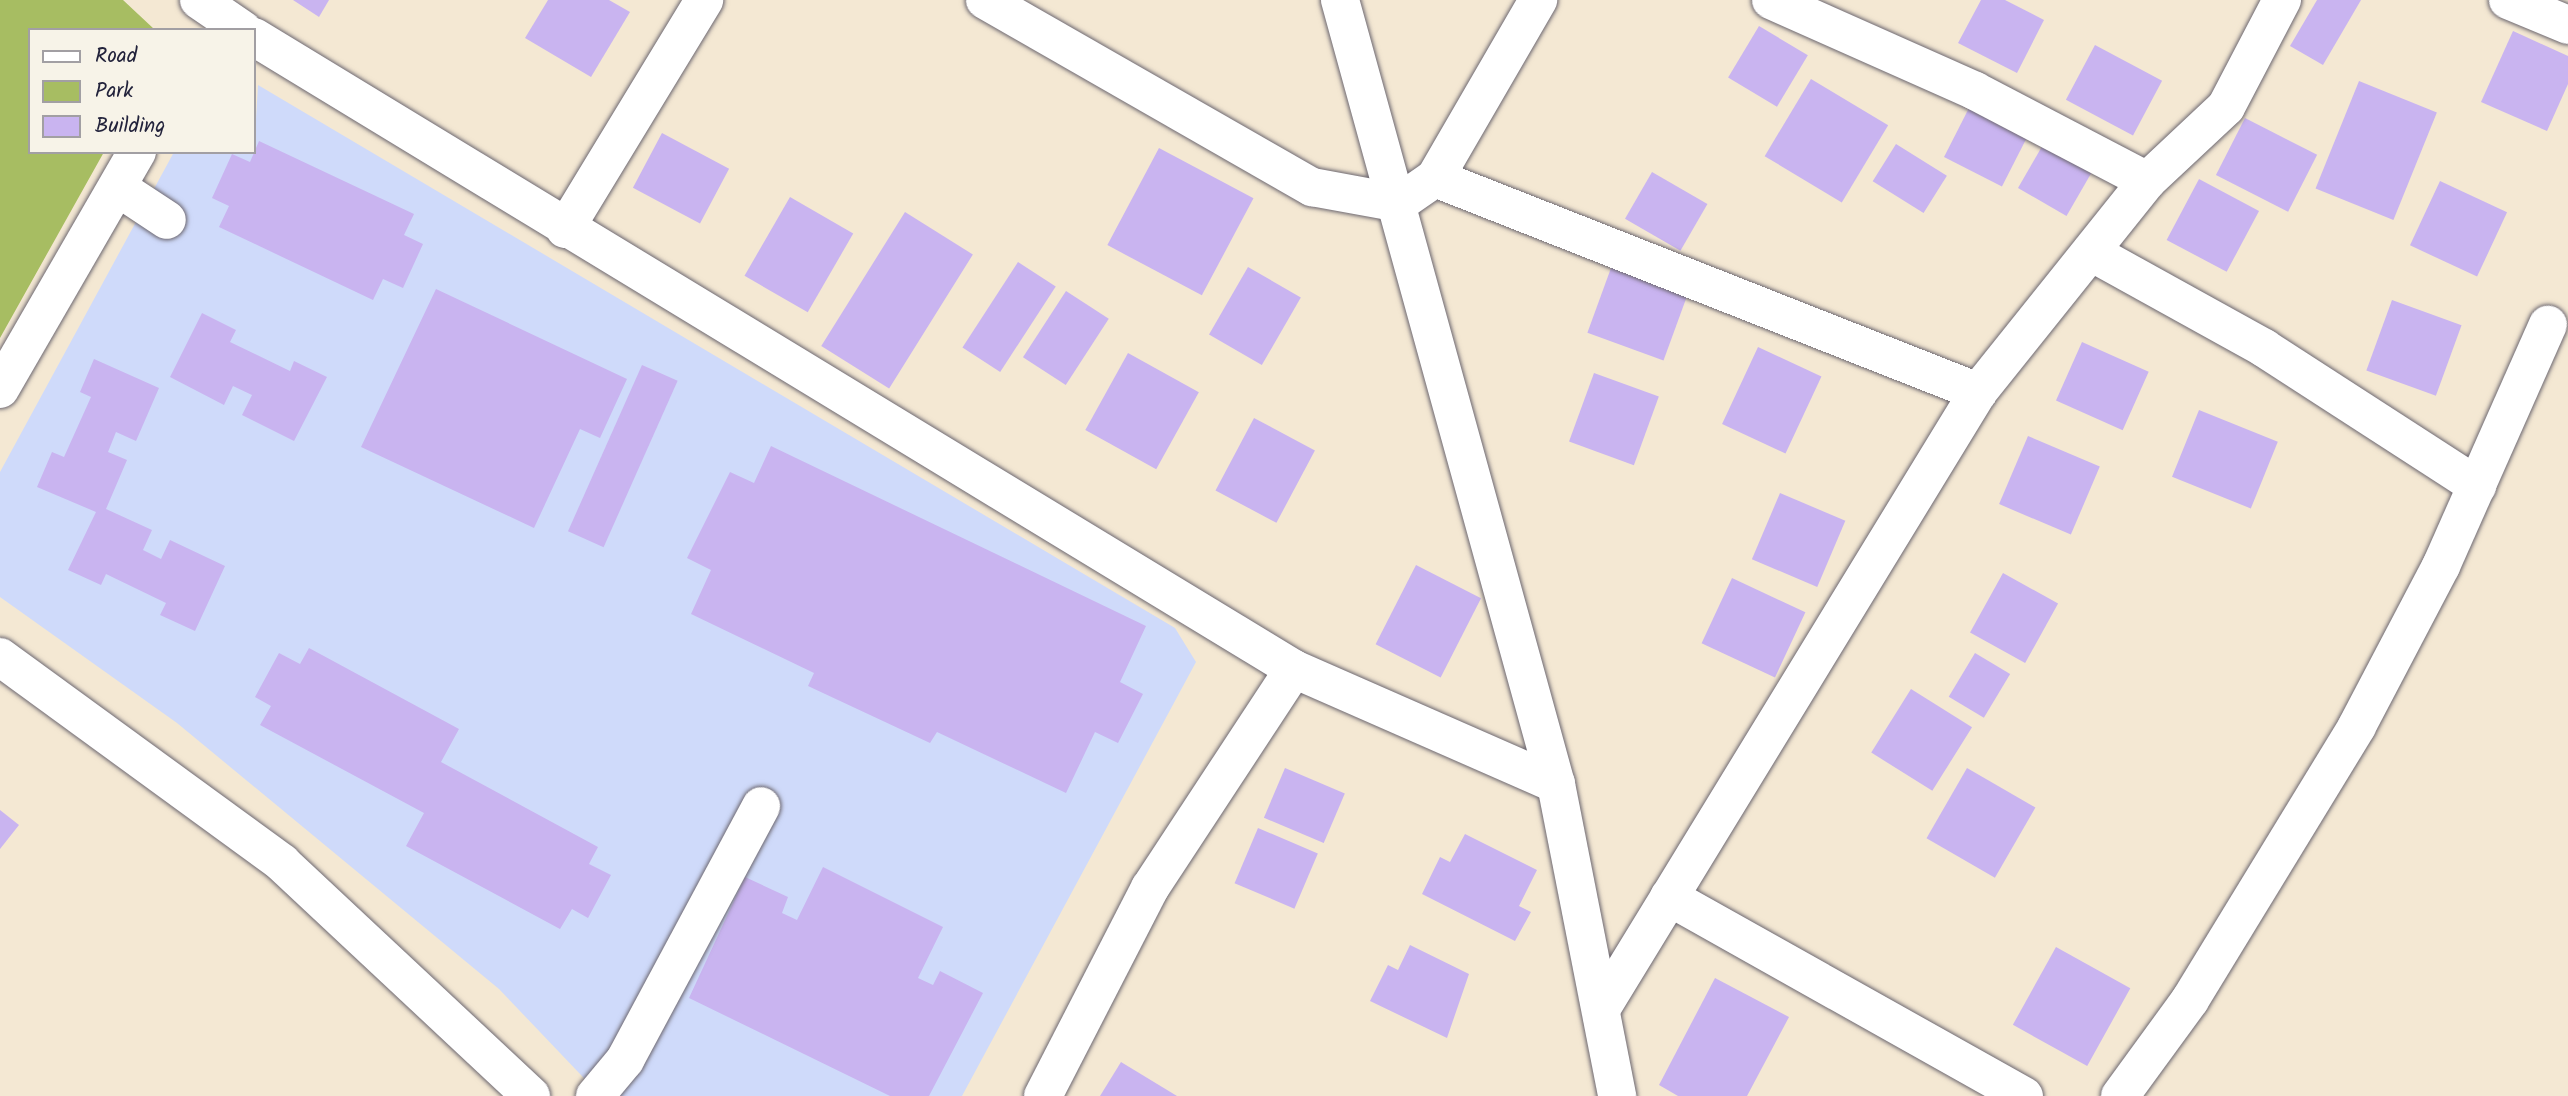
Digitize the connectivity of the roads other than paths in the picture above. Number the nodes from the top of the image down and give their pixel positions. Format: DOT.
graph roads {
  1 [pos="705,0"];
  2 [pos="985,0"];
  3 [pos="1340,0"];
  4 [pos="1538,0"];
  5 [pos="1771,0"];
  6 [pos="2282,0"];
  7 [pos="2508,0"];
  8 [pos="200,12"];
  9 [pos="2568,25"];
  10 [pos="238,28"];
  11 [pos="256,38"];
  12 [pos="136,154"];
  13 [pos="1435,178"];
  14 [pos="2147,181"];
  15 [pos="120,189"];
  16 [pos="1399,203"];
  17 [pos="167,220"];
  18 [pos="565,229"];
  19 [pos="2091,252"];
  20 [pos="2548,325"];
  21 [pos="0,389"];
  22 [pos="1978,393"];
  23 [pos="2477,486"];
  24 [pos="0,657"];
  25 [pos="1294,669"];
  26 [pos="1556,784"];
  27 [pos="761,806"];
  28 [pos="1669,897"];
  29 [pos="1601,1009"];
  30 [pos="1608,1088"];
  31 [pos="531,1096"];
  32 [pos="595,1096"];
  33 [pos="1043,1096"];
  34 [pos="2024,1096"];
  35 [pos="2120,1096"];
  1 -- 18 [label="street"];
  2 -- 16 [label="street"];
  3 -- 16 [label="street"];
  4 -- 13 [label="street"];
  5 -- 14 [label="street"];
  6 -- 14 [label="street"];
  7 -- 9 [label="street"];
  8 -- 10 [label="street"];
  11 -- 18 [label="street"];
  12 -- 15 [label="street"];
  13 -- 16 [label="street"];
  13 -- 22 [label="street"];
  14 -- 19 [label="street"];
  15 -- 17 [label="street"];
  15 -- 21 [label="street"];
  16 -- 26 [label="street"];
  18 -- 25 [label="street"];
  19 -- 22 [label="street"];
  19 -- 23 [label="street"];
  20 -- 23 [label="street"];
  22 -- 28 [label="street"];
  23 -- 35 [label="street"];
  24 -- 31 [label="street"];
  25 -- 26 [label="street"];
  25 -- 33 [label="street"];
  26 -- 29 [label="street"];
  27 -- 32 [label="street"];
  28 -- 29 [label="street"];
  28 -- 34 [label="street"];
  29 -- 30 [label="street"];
}
